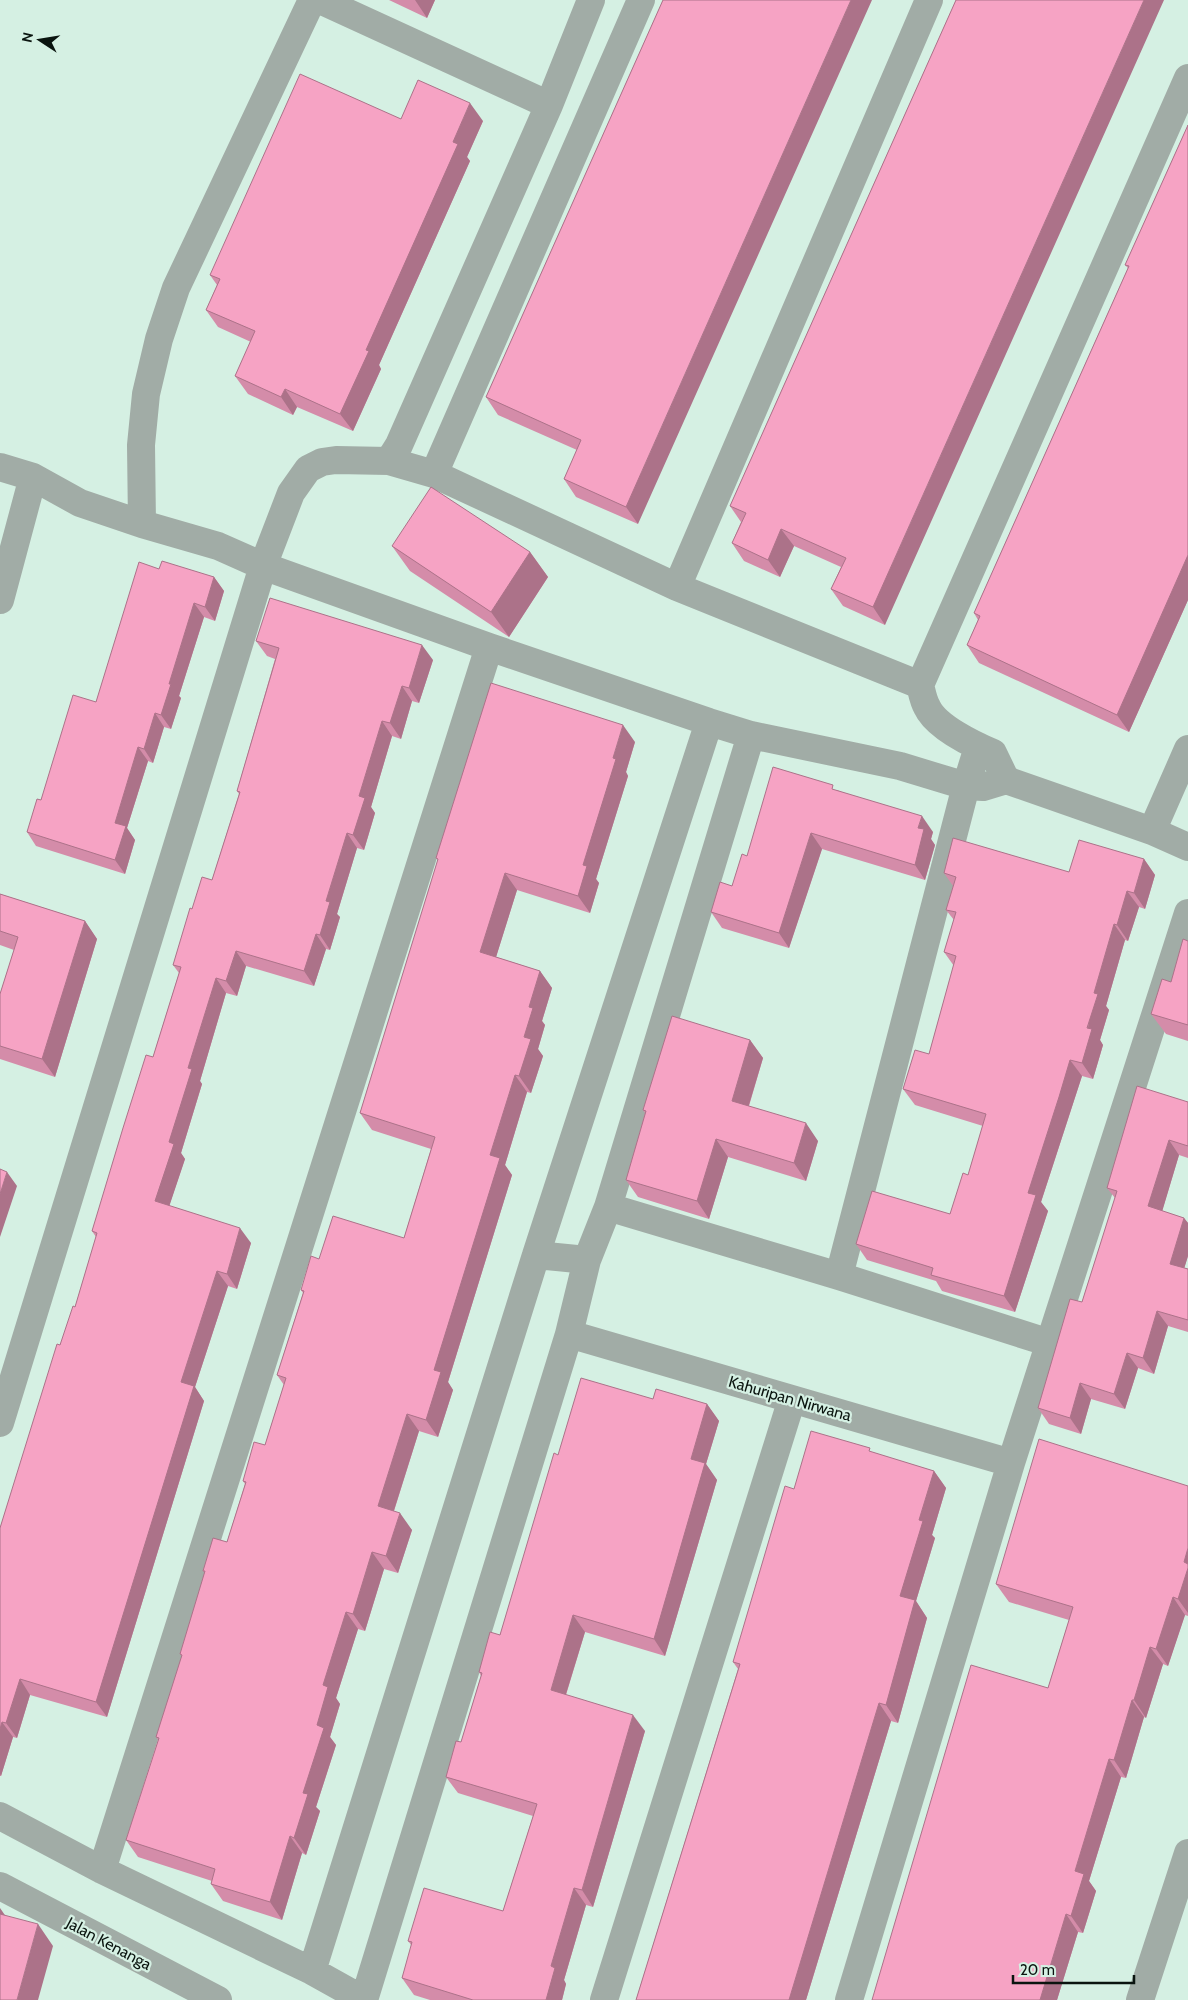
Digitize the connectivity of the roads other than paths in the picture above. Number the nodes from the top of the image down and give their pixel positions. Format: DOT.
graph roads {
  1 [pos="312,0"];
  2 [pos="320,0"];
  3 [pos="589,0"];
  4 [pos="641,0"];
  5 [pos="929,0"];
  6 [pos="566,64"];
  7 [pos="1188,78"];
  8 [pos="606,79"];
  9 [pos="549,105"];
  10 [pos="389,461"];
  11 [pos="0,467"];
  12 [pos="434,474"];
  13 [pos="33,478"];
  14 [pos="142,524"];
  15 [pos="263,566"];
  16 [pos="677,587"];
  17 [pos="0,600"];
  18 [pos="489,647"];
  19 [pos="920,685"];
  20 [pos="709,722"];
  21 [pos="751,735"];
  22 [pos="978,747"];
  23 [pos="1188,749"];
  24 [pos="1006,780"];
  25 [pos="966,786"];
  26 [pos="1152,832"];
  27 [pos="1188,847"];
  28 [pos="1188,913"];
  29 [pos="608,1207"];
  30 [pos="536,1255"];
  31 [pos="587,1260"];
  32 [pos="839,1276"];
  33 [pos="569,1334"];
  34 [pos="1050,1343"];
  35 [pos="792,1399"];
  36 [pos="0,1423"];
  37 [pos="1011,1463"];
  38 [pos="0,1816"];
  39 [pos="1188,1853"];
  40 [pos="102,1870"];
  41 [pos="0,1886"];
  42 [pos="312,1971"];
  43 [pos="218,2000"];
  44 [pos="364,2000"];
  45 [pos="604,2000"];
  46 [pos="849,2000"];
  47 [pos="1140,2000"];
  1 -- 14 [label="street"];
  2 -- 9 [label="street"];
  3 -- 6 [label="street"];
  4 -- 8 [label="street"];
  5 -- 16 [label="street"];
  6 -- 8 [label="street"];
  6 -- 9 [label="street"];
  7 -- 19 [label="street"];
  8 -- 12 [label="street"];
  9 -- 10 [label="street"];
  10 -- 12 [label="street"];
  10 -- 15 [label="street"];
  11 -- 13 [label="street"];
  12 -- 16 [label="street"];
  13 -- 14 [label="street"];
  13 -- 17 [label="street"];
  14 -- 15 [label="street"];
  15 -- 18 [label="street"];
  15 -- 36 [label="street"];
  16 -- 19 [label="street"];
  18 -- 20 [label="street"];
  18 -- 40 [label="street"];
  19 -- 22 [label="street"];
  20 -- 21 [label="street"];
  20 -- 30 [label="street"];
  21 -- 25 [label="street"];
  21 -- 29 [label="street"];
  22 -- 24 [label="street"];
  22 -- 25 [label="street"];
  23 -- 26 [label="street"];
  24 -- 25 [label="street"];
  24 -- 26 [label="street"];
  25 -- 32 [label="street"];
  26 -- 27 [label="street"];
  28 -- 34 [label="street"];
  29 -- 31 [label="street"];
  29 -- 32 [label="street"];
  30 -- 31 [label="street"];
  30 -- 42 [label="street"];
  31 -- 33 [label="street"];
  32 -- 34 [label="street"];
  33 -- 35 [label="street, Kahuripan Nirwana"];
  33 -- 44 [label="street"];
  34 -- 37 [label="street"];
  35 -- 37 [label="street, Kahuripan Nirwana"];
  35 -- 45 [label="street"];
  37 -- 46 [label="street"];
  38 -- 40 [label="street"];
  39 -- 47 [label="street"];
  40 -- 42 [label="street"];
  41 -- 43 [label="street, Jalan Kenanga"];
  42 -- 44 [label="street"];
}
